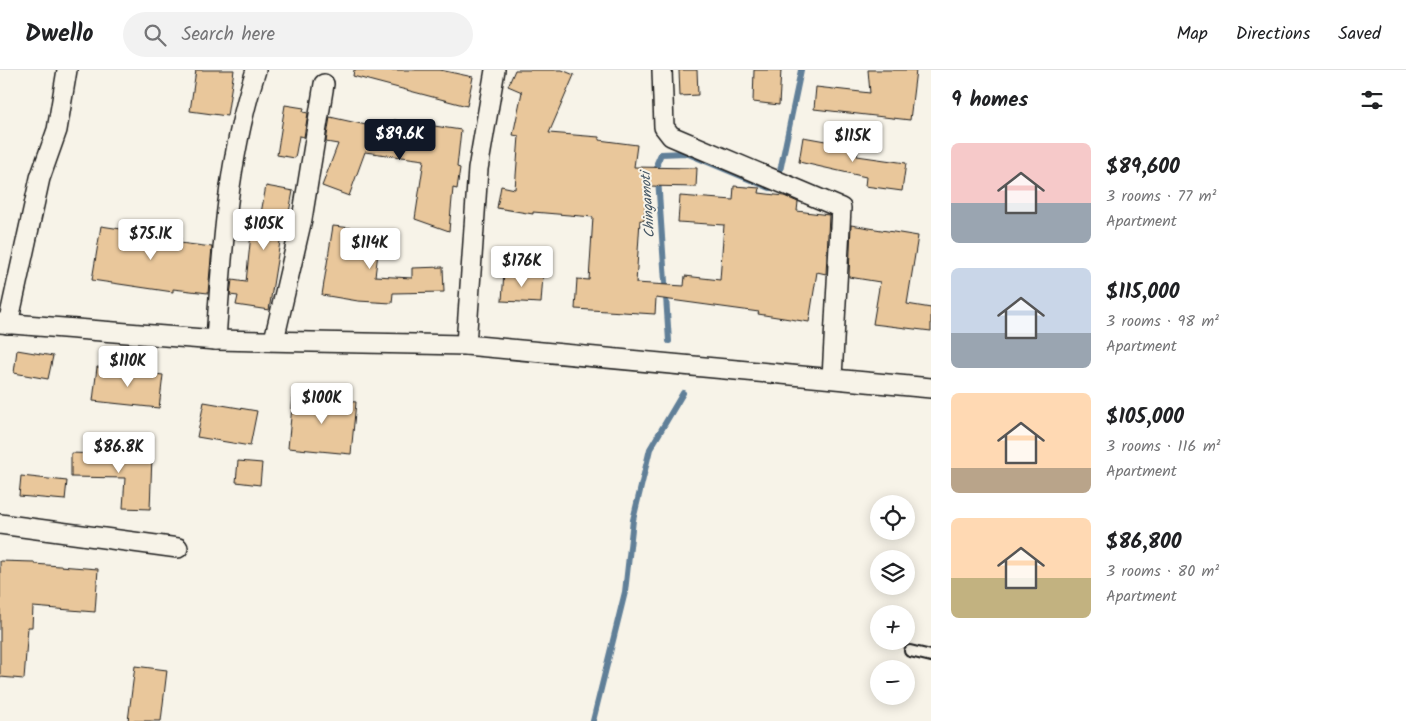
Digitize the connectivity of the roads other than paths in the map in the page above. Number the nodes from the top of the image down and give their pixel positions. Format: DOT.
graph roads {
  1 [pos="68,70"];
  2 [pos="256,70"];
  3 [pos="495,70"];
  4 [pos="662,70"];
  5 [pos="324,84"];
  6 [pos="4,323"];
  7 [pos="216,340"];
  8 [pos="274,340"];
  9 [pos="466,345"];
  10 [pos="832,378"];
  11 [pos="931,388"];
  12 [pos="0,524"];
  13 [pos="178,548"];
  14 [pos="910,651"];
  15 [pos="931,656"];
  1 -- 6 [label="street"];
  2 -- 7 [label="street"];
  3 -- 9 [label="street"];
  4 -- 10 [label="street"];
  5 -- 8 [label="street"];
  6 -- 7 [label="street"];
  7 -- 8 [label="street"];
  8 -- 9 [label="street"];
  9 -- 10 [label="street"];
  10 -- 11 [label="street"];
  12 -- 13 [label="street"];
  14 -- 15 [label="lane"];
}
